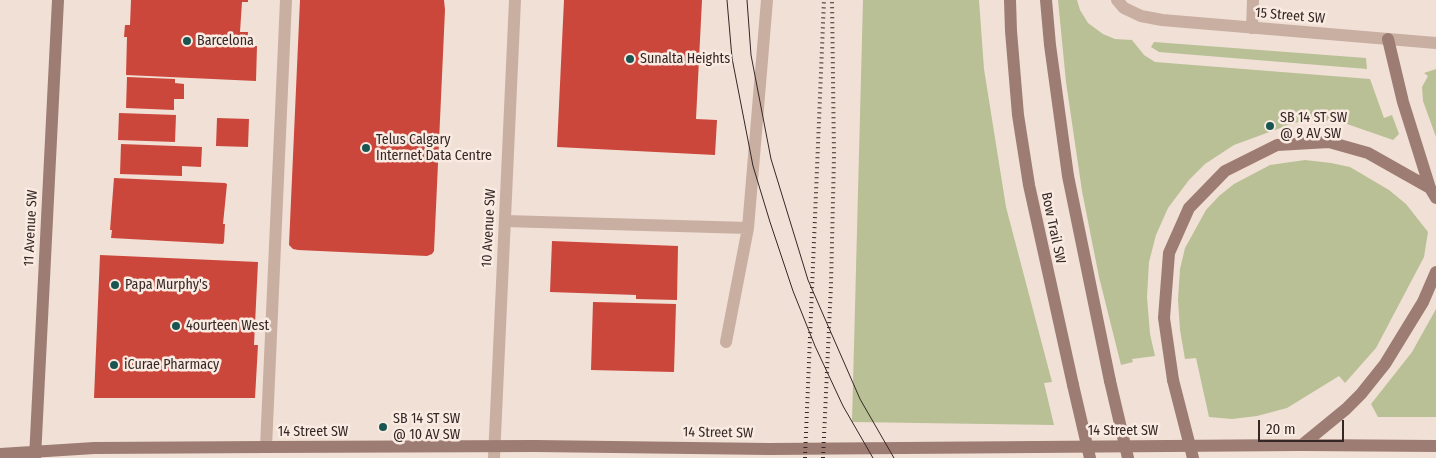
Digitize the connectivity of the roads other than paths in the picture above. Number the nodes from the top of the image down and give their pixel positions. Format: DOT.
graph roads {
  1 [pos="58,0"];
  2 [pos="286,0"];
  3 [pos="515,0"];
  4 [pos="767,0"];
  5 [pos="1010,0"];
  6 [pos="1046,0"];
  7 [pos="1117,0"];
  8 [pos="1253,0"];
  9 [pos="1252,28"];
  10 [pos="1388,39"];
  11 [pos="1436,43"];
  12 [pos="1433,193"];
  13 [pos="505,221"];
  14 [pos="748,228"];
  15 [pos="1436,272"];
  16 [pos="726,342"];
  17 [pos="1302,445"];
  18 [pos="1436,446"];
  19 [pos="266,447"];
  20 [pos="495,452"];
  21 [pos="0,454"];
  22 [pos="35,455"];
  23 [pos="1090,458"];
  24 [pos="1128,458"];
  25 [pos="1193,458"];
  1 -- 22 [label="main road, 11 Avenue SW"];
  2 -- 19 [label="street"];
  3 -- 13 [label="street, 10 Avenue SW"];
  4 -- 14 [label="street"];
  5 -- 23 [label="main road, Bow Trail SW, bridge"];
  6 -- 24 [label="main road, Bow Trail SW, bridge"];
  7 -- 9 [label="street, 15 Street SW"];
  8 -- 9 [label="street"];
  9 -- 10 [label="street, 15 Street SW"];
  10 -- 11 [label="street, 15 Street SW"];
  10 -- 12 [label="main road"];
  12 -- 25 [label="main road, bridge"];
  13 -- 14 [label="street"];
  13 -- 20 [label="street, 10 Avenue SW"];
  14 -- 16 [label="street"];
  15 -- 17 [label="main road"];
  17 -- 18 [label="main road, 14 Street SW"];
  17 -- 20 [label="main road, 14 Street SW"];
  19 -- 20 [label="main road, 14 Street SW"];
  19 -- 22 [label="main road, 14 Street SW"];
  21 -- 22 [label="main road, 14 Street SW"];
}
